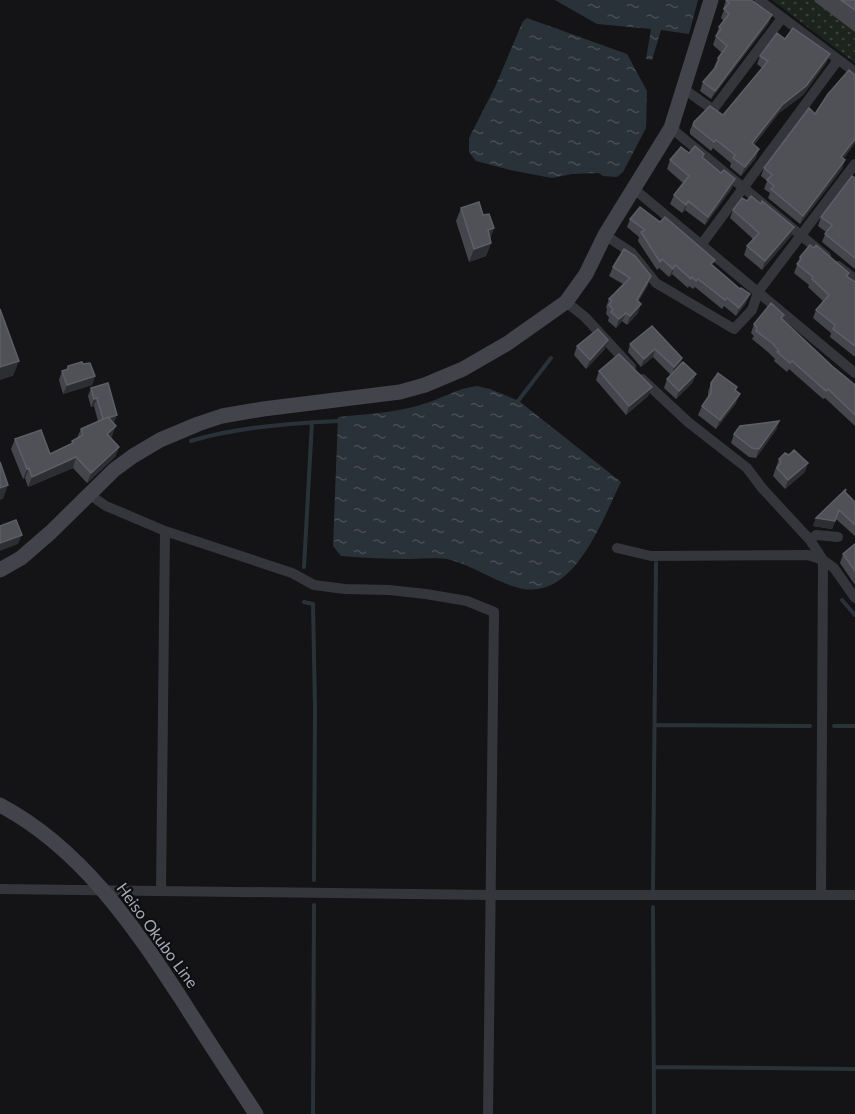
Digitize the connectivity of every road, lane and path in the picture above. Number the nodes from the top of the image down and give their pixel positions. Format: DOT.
graph roads {
  1 [pos="711,0"];
  2 [pos="759,0"];
  3 [pos="782,18"];
  4 [pos="838,60"];
  5 [pos="855,72"];
  6 [pos="684,88"];
  7 [pos="671,128"];
  8 [pos="855,164"];
  9 [pos="633,188"];
  10 [pos="744,188"];
  11 [pos="605,235"];
  12 [pos="801,235"];
  13 [pos="701,245"];
  14 [pos="855,279"];
  15 [pos="758,292"];
  16 [pos="566,302"];
  17 [pos="855,373"];
  18 [pos="90,495"];
  19 [pos="165,531"];
  20 [pos="838,537"];
  21 [pos="810,540"];
  22 [pos="617,548"];
  23 [pos="823,560"];
  24 [pos="0,570"];
  25 [pos="855,598"];
  26 [pos="0,805"];
  27 [pos="0,889"];
  28 [pos="104,890"];
  29 [pos="161,891"];
  30 [pos="490,895"];
  31 [pos="821,895"];
  32 [pos="855,895"];
  33 [pos="256,1114"];
  34 [pos="488,1114"];
  1 -- 6 [label="street"];
  2 -- 3 [label="street"];
  3 -- 4 [label="street"];
  3 -- 6 [label="street"];
  4 -- 5 [label="street"];
  4 -- 10 [label="street"];
  6 -- 7 [label="street"];
  7 -- 9 [label="street"];
  7 -- 10 [label="street"];
  8 -- 12 [label="street"];
  9 -- 11 [label="street"];
  9 -- 13 [label="street"];
  10 -- 12 [label="street"];
  10 -- 13 [label="street"];
  11 -- 15 [label="street"];
  11 -- 16 [label="street"];
  12 -- 14 [label="street"];
  12 -- 15 [label="street"];
  13 -- 15 [label="street"];
  15 -- 17 [label="street"];
  16 -- 18 [label="street"];
  16 -- 21 [label="street"];
  18 -- 19 [label="street"];
  18 -- 24 [label="street"];
  19 -- 29 [label="street"];
  19 -- 30 [label="street"];
  20 -- 21 [label="street"];
  21 -- 23 [label="street"];
  22 -- 23 [label="street"];
  23 -- 25 [label="street"];
  23 -- 31 [label="street"];
  26 -- 28 [label="street, Heiso Okubo Line"];
  27 -- 28 [label="street"];
  28 -- 29 [label="street"];
  28 -- 33 [label="street, Heiso Okubo Line"];
  29 -- 30 [label="street"];
  30 -- 31 [label="street"];
  30 -- 34 [label="street"];
  31 -- 32 [label="street"];
}
